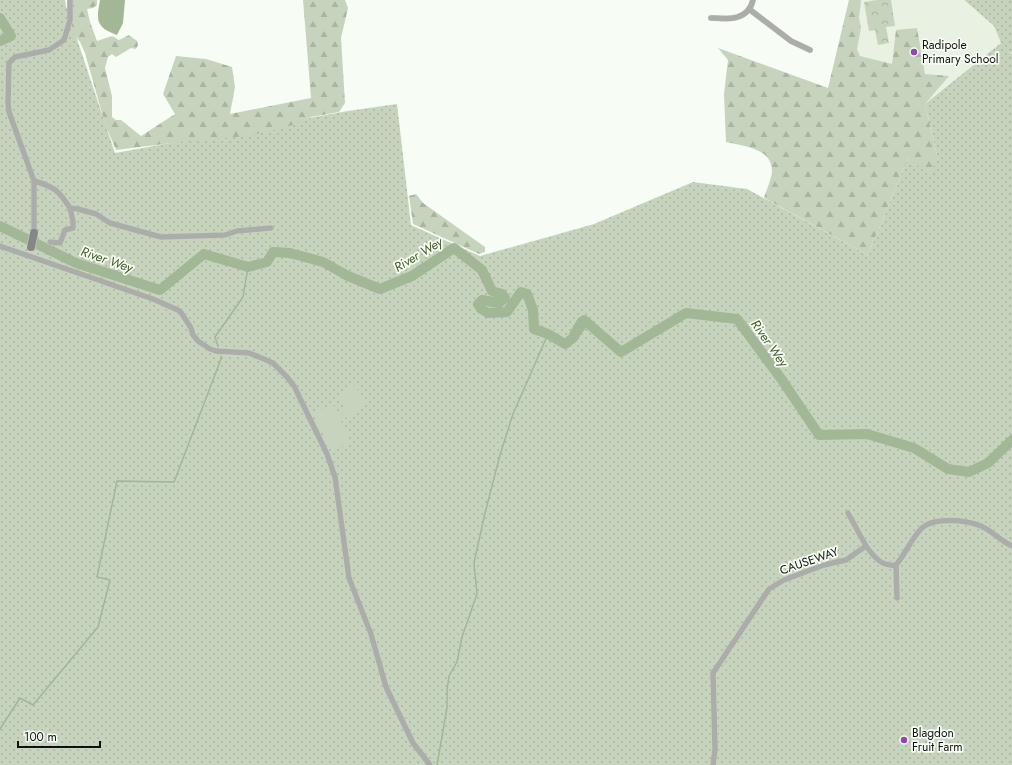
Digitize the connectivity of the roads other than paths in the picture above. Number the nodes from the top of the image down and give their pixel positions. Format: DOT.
graph roads {
  1 [pos="70,0"];
  2 [pos="753,0"];
  3 [pos="749,9"];
  4 [pos="711,18"];
  5 [pos="810,50"];
  6 [pos="34,182"];
  7 [pos="70,208"];
  8 [pos="271,228"];
  9 [pos="34,233"];
  10 [pos="50,242"];
  11 [pos="0,246"];
  12 [pos="31,247"];
  13 [pos="26,255"];
  14 [pos="848,513"];
  15 [pos="866,546"];
  16 [pos="1012,546"];
  17 [pos="896,565"];
  18 [pos="897,598"];
  19 [pos="430,765"];
  20 [pos="714,765"];
  1 -- 6 [label="street"];
  2 -- 3 [label="street"];
  3 -- 4 [label="street"];
  3 -- 5 [label="street"];
  6 -- 7 [label="street"];
  6 -- 9 [label="street"];
  7 -- 8 [label="street"];
  7 -- 10 [label="street"];
  9 -- 12 [label="street"];
  11 -- 13 [label="street"];
  12 -- 13 [label="street"];
  13 -- 19 [label="street"];
  14 -- 15 [label="street"];
  15 -- 17 [label="street"];
  15 -- 20 [label="street, CAUSEWAY"];
  16 -- 17 [label="street"];
  17 -- 18 [label="street"];
}
